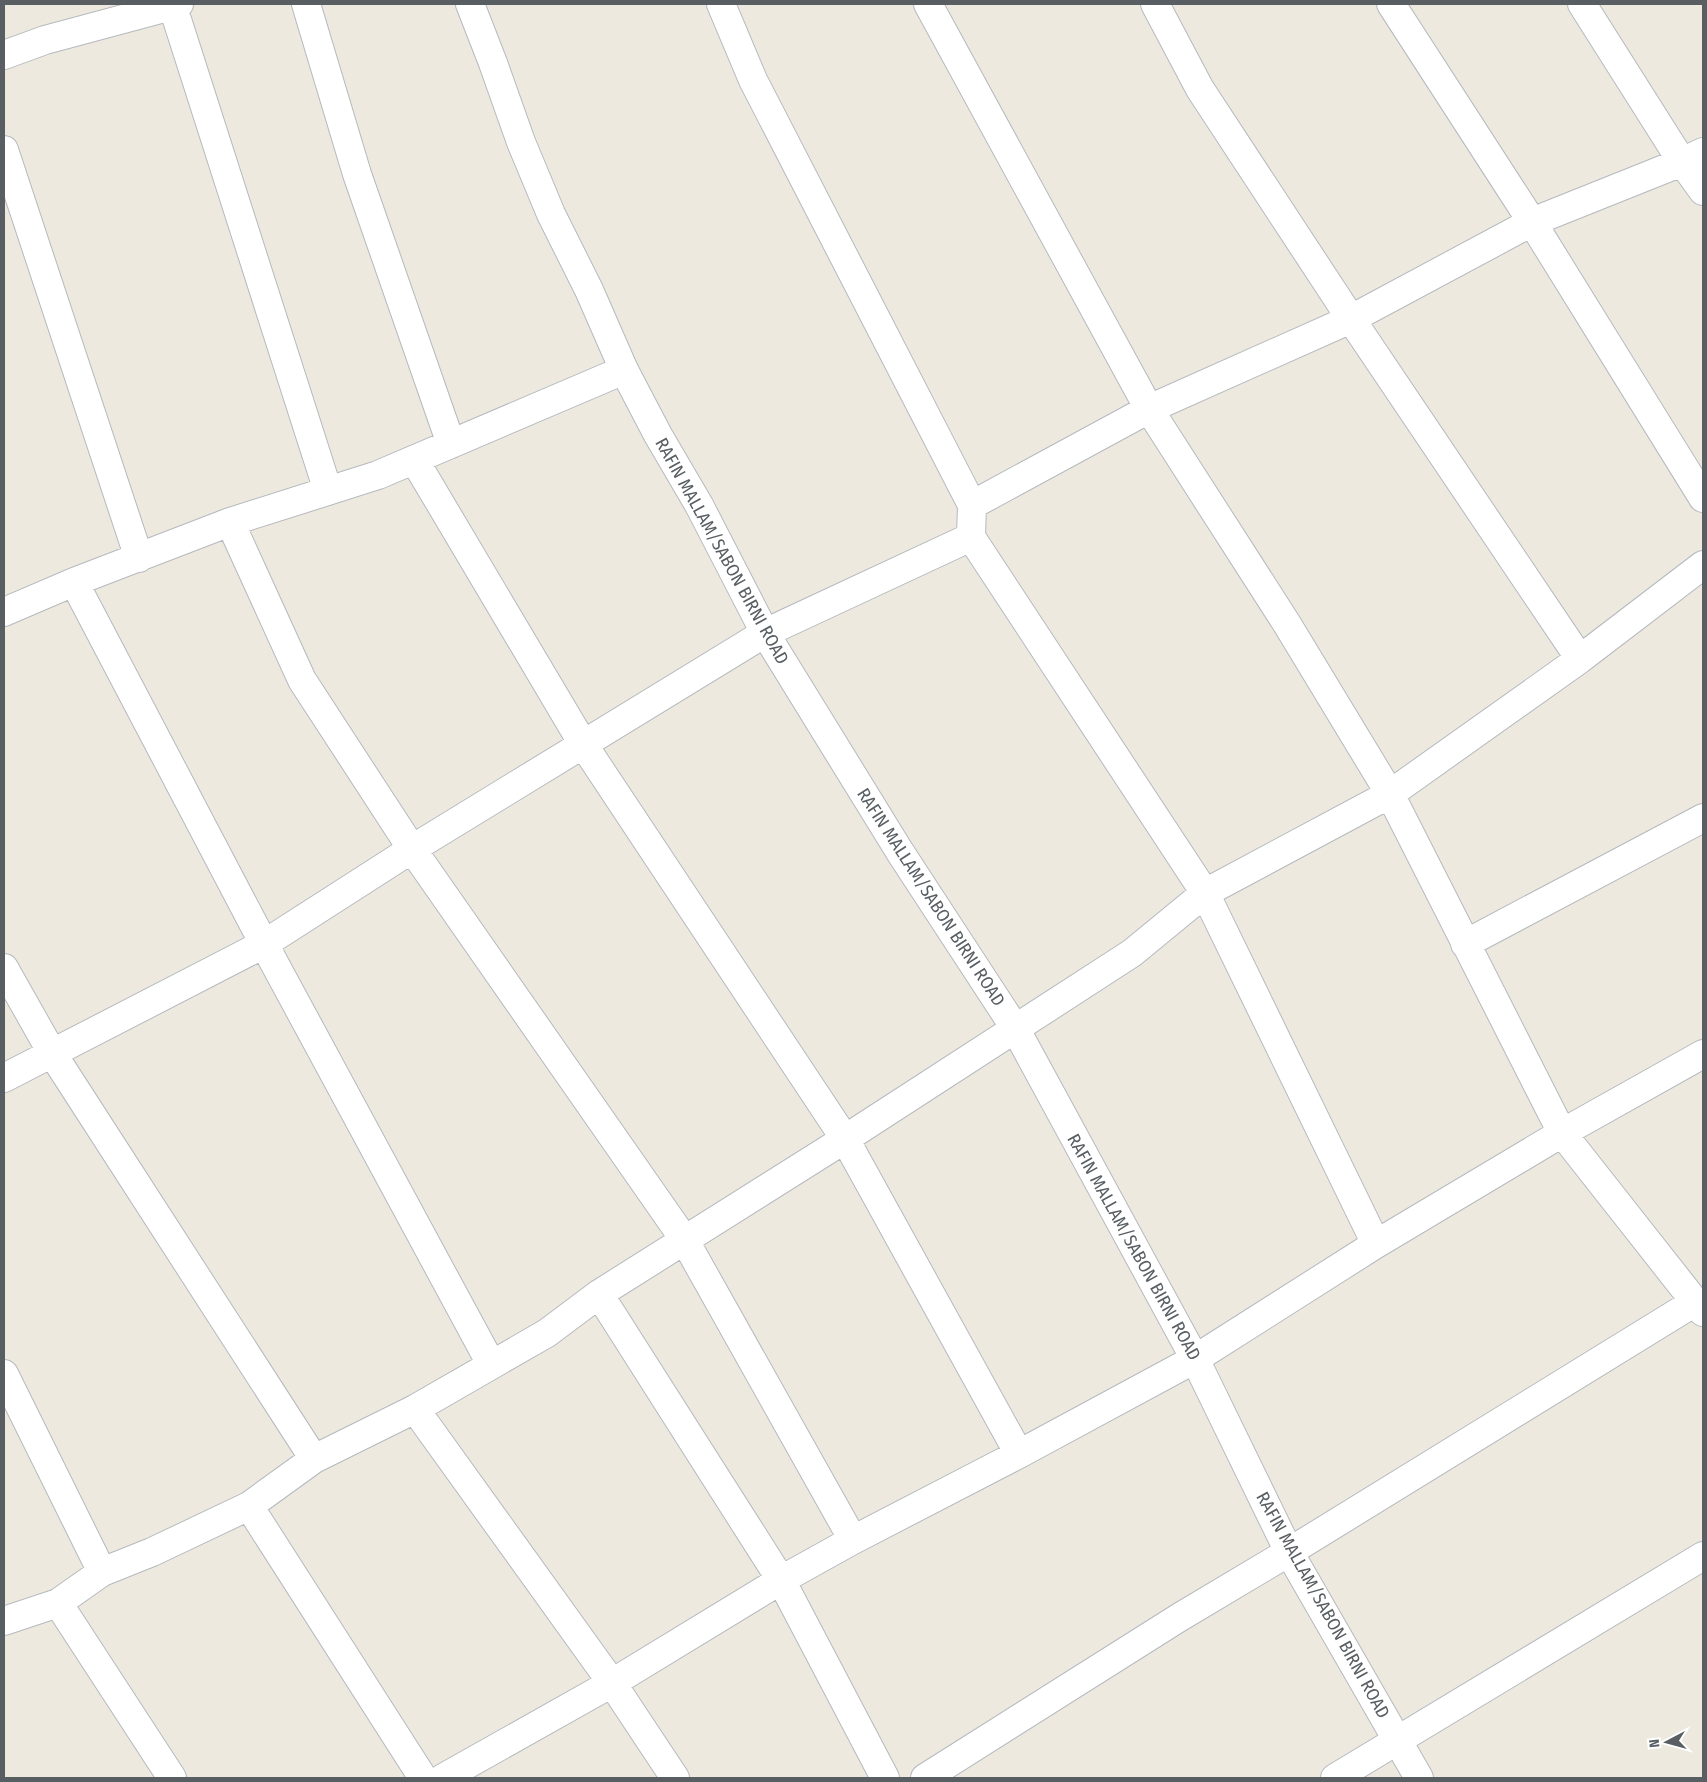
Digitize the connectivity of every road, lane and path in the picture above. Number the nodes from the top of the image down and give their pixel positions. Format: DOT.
graph roads {
  1 [pos="175,4"];
  2 [pos="306,4"];
  3 [pos="470,4"];
  4 [pos="721,4"];
  5 [pos="928,4"];
  6 [pos="1155,4"];
  7 [pos="1391,4"];
  8 [pos="1582,4"];
  9 [pos="4,54"];
  10 [pos="4,150"];
  11 [pos="1693,157"];
  12 [pos="1703,190"];
  13 [pos="1532,222"];
  14 [pos="1351,318"];
  15 [pos="624,370"];
  16 [pos="1149,409"];
  17 [pos="451,444"];
  18 [pos="415,461"];
  19 [pos="328,491"];
  20 [pos="1703,498"];
  21 [pos="972,505"];
  22 [pos="230,522"];
  23 [pos="971,537"];
  24 [pos="139,558"];
  25 [pos="1703,565"];
  26 [pos="74,582"];
  27 [pos="4,612"];
  28 [pos="765,633"];
  29 [pos="1580,659"];
  30 [pos="582,744"];
  31 [pos="1390,794"];
  32 [pos="1703,818"];
  33 [pos="412,849"];
  34 [pos="1205,893"];
  35 [pos="264,944"];
  36 [pos="1465,944"];
  37 [pos="4,968"];
  38 [pos="1015,1028"];
  39 [pos="52,1053"];
  40 [pos="1703,1054"];
  41 [pos="4,1078"];
  42 [pos="1562,1134"];
  43 [pos="845,1139"];
  44 [pos="684,1239"];
  45 [pos="1376,1244"];
  46 [pos="599,1294"];
  47 [pos="1699,1307"];
  48 [pos="1196,1359"];
  49 [pos="491,1364"];
  50 [pos="4,1374"];
  51 [pos="415,1409"];
  52 [pos="1019,1454"];
  53 [pos="314,1459"];
  54 [pos="249,1506"];
  55 [pos="853,1540"];
  56 [pos="1289,1552"];
  57 [pos="1703,1556"];
  58 [pos="102,1572"];
  59 [pos="781,1580"];
  60 [pos="58,1604"];
  61 [pos="5,1617"];
  62 [pos="612,1683"];
  63 [pos="1398,1741"];
  64 [pos="172,1778"];
  65 [pos="423,1778"];
  66 [pos="443,1778"];
  67 [pos="675,1778"];
  68 [pos="884,1778"];
  69 [pos="925,1778"];
  70 [pos="1334,1778"];
  71 [pos="1419,1778"];
  1 -- 9 [label="street"];
  1 -- 19 [label="street"];
  2 -- 17 [label="street"];
  3 -- 15 [label="street, RAFIN MALLAM/SABON BIRNI ROAD"];
  4 -- 21 [label="street"];
  5 -- 16 [label="street"];
  6 -- 14 [label="street"];
  7 -- 13 [label="street"];
  8 -- 11 [label="street"];
  10 -- 24 [label="street"];
  11 -- 12 [label="street"];
  11 -- 13 [label="street"];
  13 -- 14 [label="street"];
  13 -- 20 [label="street"];
  14 -- 16 [label="street"];
  14 -- 29 [label="street"];
  15 -- 17 [label="street"];
  15 -- 28 [label="street, RAFIN MALLAM/SABON BIRNI ROAD"];
  16 -- 21 [label="street"];
  16 -- 31 [label="street"];
  17 -- 18 [label="street"];
  18 -- 19 [label="street"];
  18 -- 30 [label="street"];
  19 -- 22 [label="street"];
  21 -- 23 [label="street"];
  22 -- 24 [label="street"];
  22 -- 33 [label="street"];
  23 -- 28 [label="street"];
  23 -- 34 [label="street"];
  24 -- 26 [label="street"];
  25 -- 29 [label="street"];
  26 -- 27 [label="street"];
  26 -- 35 [label="street"];
  28 -- 30 [label="street"];
  28 -- 38 [label="street, RAFIN MALLAM/SABON BIRNI ROAD"];
  29 -- 31 [label="street"];
  30 -- 33 [label="street"];
  30 -- 43 [label="street"];
  31 -- 34 [label="street"];
  31 -- 36 [label="street"];
  32 -- 36 [label="street"];
  33 -- 35 [label="street"];
  33 -- 44 [label="street"];
  34 -- 38 [label="street"];
  34 -- 45 [label="street"];
  35 -- 39 [label="street"];
  35 -- 49 [label="street"];
  36 -- 42 [label="street"];
  37 -- 39 [label="street"];
  38 -- 43 [label="street"];
  38 -- 48 [label="street, RAFIN MALLAM/SABON BIRNI ROAD"];
  39 -- 41 [label="street"];
  39 -- 53 [label="street"];
  40 -- 42 [label="street"];
  42 -- 45 [label="street"];
  42 -- 47 [label="street"];
  43 -- 44 [label="street"];
  43 -- 52 [label="street"];
  44 -- 46 [label="street"];
  44 -- 55 [label="street"];
  45 -- 48 [label="street"];
  46 -- 49 [label="street"];
  46 -- 59 [label="street"];
  47 -- 56 [label="street"];
  48 -- 52 [label="street"];
  48 -- 56 [label="street, RAFIN MALLAM/SABON BIRNI ROAD"];
  49 -- 51 [label="street"];
  50 -- 58 [label="street"];
  51 -- 53 [label="street"];
  51 -- 62 [label="street"];
  52 -- 55 [label="street"];
  53 -- 54 [label="street"];
  54 -- 58 [label="street"];
  54 -- 65 [label="street"];
  55 -- 59 [label="street"];
  56 -- 63 [label="street, RAFIN MALLAM/SABON BIRNI ROAD"];
  56 -- 69 [label="street"];
  57 -- 63 [label="street"];
  58 -- 60 [label="street"];
  59 -- 62 [label="street"];
  59 -- 68 [label="street"];
  60 -- 61 [label="street"];
  60 -- 64 [label="street"];
  62 -- 66 [label="street"];
  62 -- 67 [label="street"];
  63 -- 70 [label="street"];
  63 -- 71 [label="street, RAFIN MALLAM/SABON BIRNI ROAD"];
}
